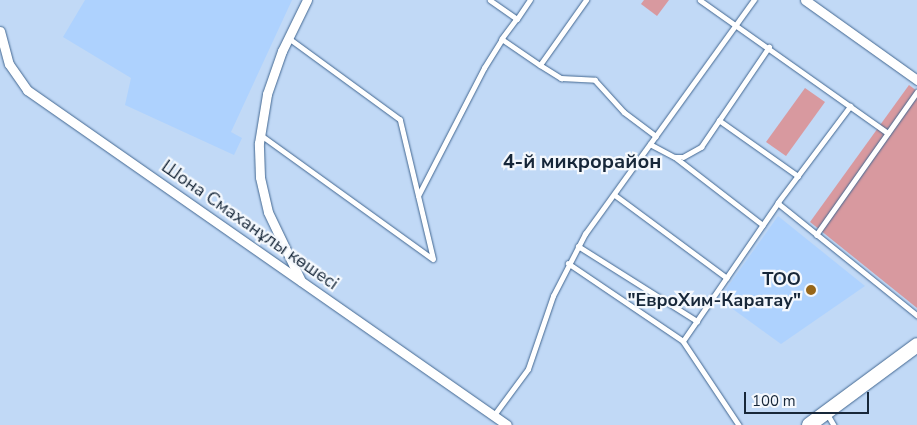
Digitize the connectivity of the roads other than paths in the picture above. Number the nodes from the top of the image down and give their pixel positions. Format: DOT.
graph roads {
  1 [pos="308,0"];
  2 [pos="490,0"];
  3 [pos="530,0"];
  4 [pos="586,0"];
  5 [pos="700,0"];
  6 [pos="754,0"];
  7 [pos="804,0"];
  8 [pos="516,19"];
  9 [pos="736,25"];
  10 [pos="0,31"];
  11 [pos="288,38"];
  12 [pos="502,39"];
  13 [pos="769,48"];
  14 [pos="540,65"];
  15 [pos="917,80"];
  16 [pos="917,92"];
  17 [pos="851,106"];
  18 [pos="719,120"];
  19 [pos="888,133"];
  20 [pos="260,134"];
  21 [pos="656,136"];
  22 [pos="650,144"];
  23 [pos="674,157"];
  24 [pos="798,176"];
  25 [pos="418,196"];
  26 [pos="615,196"];
  27 [pos="778,203"];
  28 [pos="763,225"];
  29 [pos="816,234"];
  30 [pos="578,246"];
  31 [pos="568,263"];
  32 [pos="727,278"];
  33 [pos="302,281"];
  34 [pos="917,316"];
  35 [pos="697,321"];
  36 [pos="683,341"];
  37 [pos="917,345"];
  38 [pos="826,412"];
  39 [pos="494,415"];
  40 [pos="508,425"];
  41 [pos="739,425"];
  42 [pos="809,425"];
  43 [pos="834,425"];
  1 -- 11 [label="street"];
  2 -- 8 [label="lane"];
  3 -- 8 [label="lane"];
  4 -- 14 [label="lane"];
  5 -- 9 [label="lane"];
  6 -- 9 [label="lane"];
  7 -- 15 [label="street"];
  8 -- 12 [label="lane"];
  9 -- 13 [label="lane"];
  9 -- 21 [label="lane"];
  10 -- 33 [label="street, Шона Смаханұлы көшесі"];
  11 -- 20 [label="street"];
  11 -- 25 [label="lane"];
  12 -- 14 [label="lane"];
  12 -- 25 [label="lane"];
  13 -- 17 [label="lane"];
  13 -- 18 [label="lane"];
  14 -- 21 [label="lane"];
  16 -- 19 [label="lane"];
  17 -- 19 [label="lane"];
  17 -- 24 [label="lane"];
  18 -- 23 [label="lane"];
  18 -- 24 [label="lane"];
  19 -- 29 [label="lane"];
  20 -- 25 [label="lane"];
  20 -- 33 [label="street"];
  21 -- 22 [label="lane"];
  22 -- 23 [label="lane"];
  22 -- 26 [label="lane"];
  23 -- 28 [label="lane"];
  24 -- 27 [label="lane"];
  26 -- 30 [label="lane"];
  26 -- 32 [label="lane"];
  27 -- 28 [label="lane"];
  27 -- 29 [label="lane"];
  28 -- 32 [label="lane"];
  29 -- 34 [label="lane"];
  30 -- 31 [label="lane"];
  30 -- 35 [label="lane"];
  31 -- 36 [label="lane"];
  31 -- 39 [label="lane"];
  32 -- 35 [label="lane"];
  33 -- 39 [label="street, Шона Смаханұлы көшесі"];
  35 -- 36 [label="lane"];
  36 -- 41 [label="lane"];
  37 -- 38 [label="main road"];
  38 -- 42 [label="main road"];
  38 -- 43 [label="lane"];
  39 -- 40 [label="street, Шона Смаханұлы көшесі"];
}
